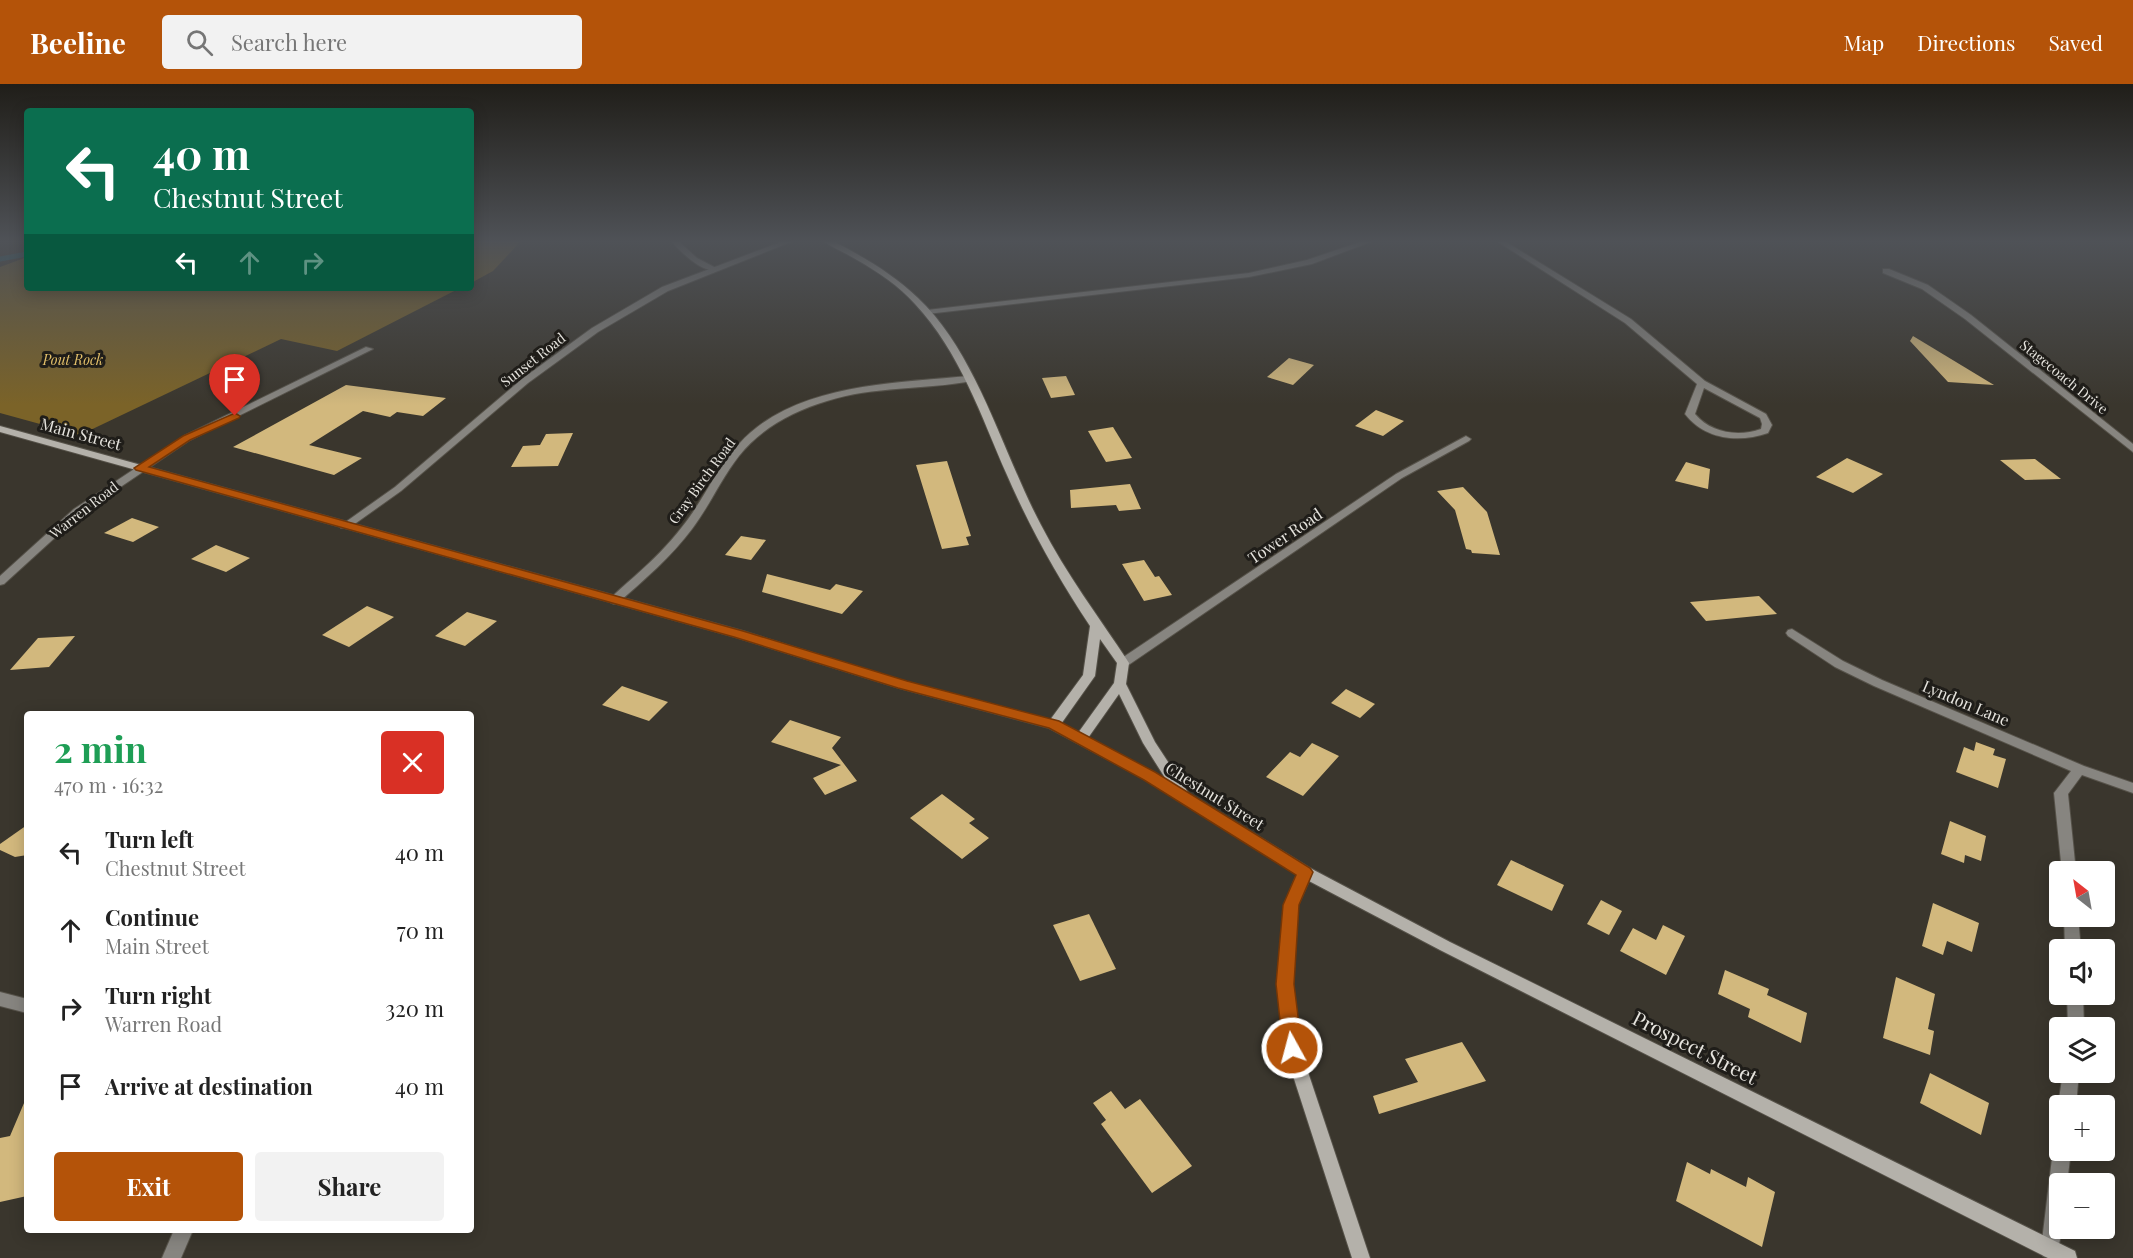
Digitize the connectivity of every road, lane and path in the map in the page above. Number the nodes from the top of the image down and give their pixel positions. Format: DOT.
graph roads {
  1 [pos="655,295"];
  2 [pos="909,295"];
  3 [pos="1077,295"];
  4 [pos="1586,295"];
  5 [pos="1937,295"];
  6 [pos="927,312"];
  7 [pos="369,349"];
  8 [pos="969,379"];
  9 [pos="1702,384"];
  10 [pos="0,429"];
  11 [pos="1466,439"];
  12 [pos="2133,449"];
  13 [pos="140,468"];
  14 [pos="345,526"];
  15 [pos="0,582"];
  16 [pos="614,601"];
  17 [pos="1096,626"];
  18 [pos="1792,633"];
  19 [pos="1122,663"];
  20 [pos="1120,684"];
  21 [pos="1053,725"];
  22 [pos="1080,739"];
  23 [pos="2079,769"];
  24 [pos="2133,788"];
  25 [pos="1186,799"];
  26 [pos="2068,861"];
  27 [pos="1305,872"];
  28 [pos="0,999"];
  29 [pos="24,1005"];
  30 [pos="2061,1161"];
  31 [pos="183,1233"];
  32 [pos="2050,1249"];
  33 [pos="171,1258"];
  34 [pos="1361,1258"];
  35 [pos="2068,1258"];
  1 -- 14 [label="street, Sunset Road"];
  2 -- 6 [label="main road"];
  3 -- 6 [label="street"];
  4 -- 9 [label="street"];
  5 -- 12 [label="street, Stagecoach Drive"];
  6 -- 8 [label="main road"];
  7 -- 13 [label="street, Warren Road"];
  8 -- 16 [label="street, Gray Birch Road"];
  8 -- 17 [label="main road"];
  9 -- 9 [label="street"];
  10 -- 13 [label="main road, Main Street"];
  11 -- 19 [label="street, Tower Road"];
  13 -- 14 [label="main road, Main Street"];
  13 -- 15 [label="street, Warren Road"];
  14 -- 16 [label="main road, Main Street"];
  16 -- 21 [label="main road, Main Street"];
  17 -- 19 [label="main road"];
  17 -- 21 [label="main road"];
  18 -- 23 [label="street, Lyndon Lane"];
  19 -- 20 [label="main road"];
  20 -- 22 [label="main road"];
  20 -- 25 [label="main road"];
  21 -- 22 [label="main road, Chestnut Street"];
  22 -- 25 [label="main road, Chestnut Street"];
  23 -- 24 [label="street, Lyndon Lane"];
  23 -- 26 [label="street"];
  25 -- 27 [label="main road, Chestnut Street"];
  27 -- 32 [label="main road, Prospect Street"];
  27 -- 34 [label="main road"];
  28 -- 29 [label="street"];
  30 -- 32 [label="street"];
  31 -- 33 [label="street"];
  32 -- 35 [label="main road, Prospect Street"];
}
